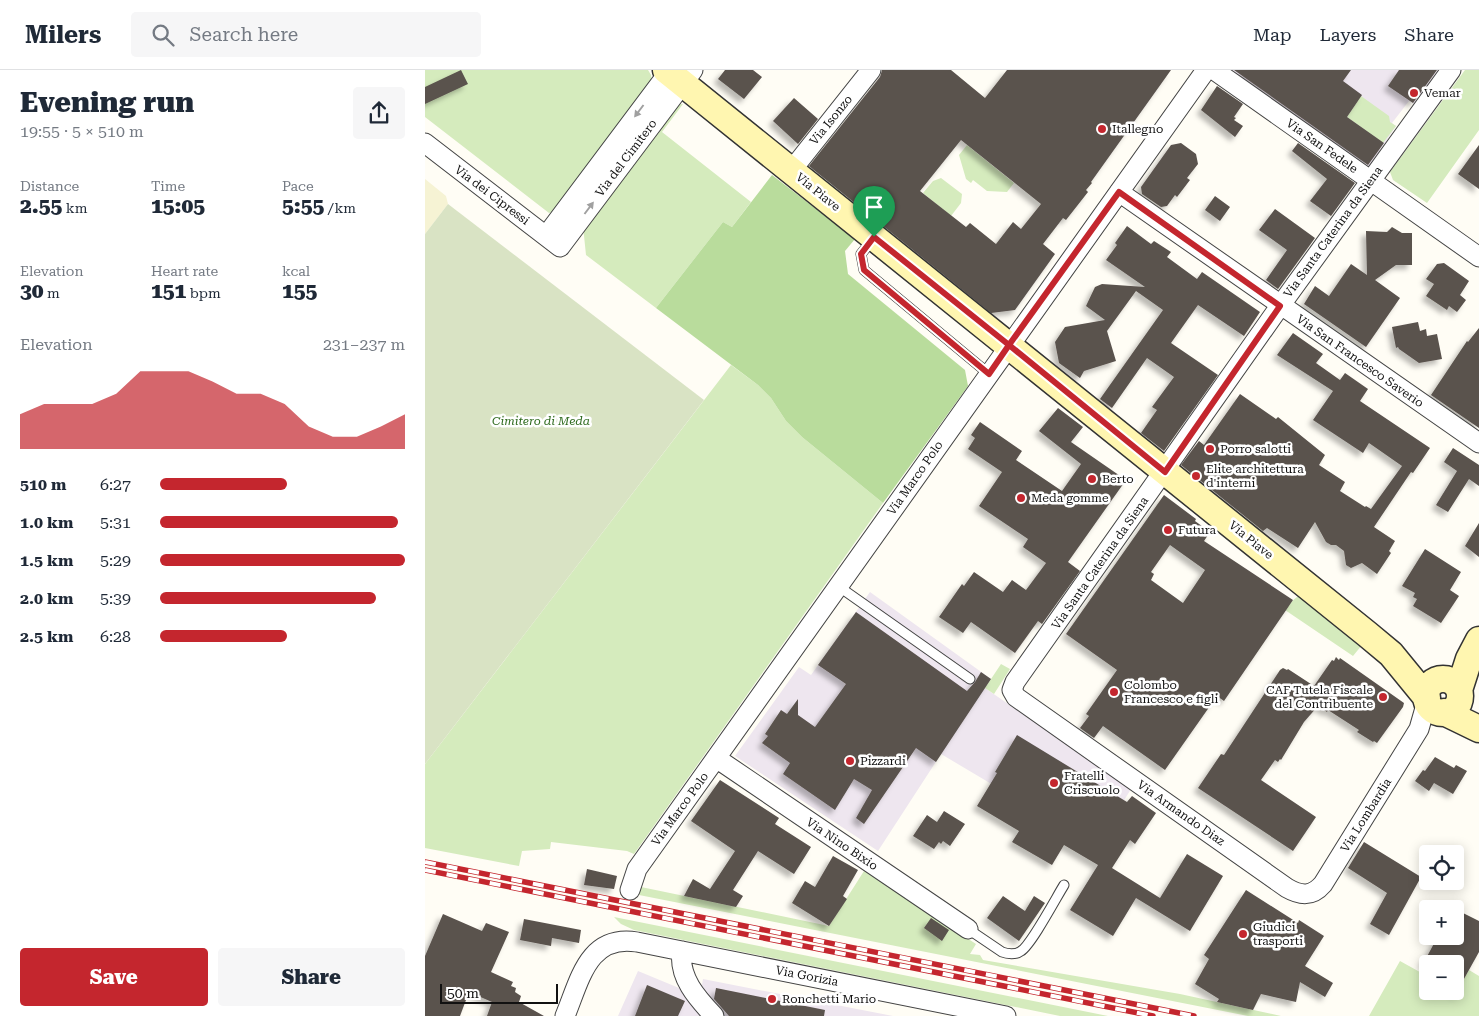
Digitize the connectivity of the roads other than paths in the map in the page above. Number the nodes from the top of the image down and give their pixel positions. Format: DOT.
graph roads {
  1 [pos="871,70"];
  2 [pos="1206,70"];
  3 [pos="1214,70"];
  4 [pos="1451,70"];
  5 [pos="677,74"];
  6 [pos="425,144"];
  7 [pos="791,171"];
  8 [pos="1370,180"];
  9 [pos="1119,192"];
  10 [pos="874,237"];
  11 [pos="553,241"];
  12 [pos="1479,257"];
  13 [pos="1280,306"];
  14 [pos="1009,345"];
  15 [pos="989,374"];
  16 [pos="1479,443"];
  17 [pos="1165,472"];
  18 [pos="838,586"];
  19 [pos="1478,642"];
  20 [pos="970,679"];
  21 [pos="1012,690"];
  22 [pos="1442,695"];
  23 [pos="1479,719"];
  24 [pos="1479,729"];
  25 [pos="716,758"];
  26 [pos="1064,885"];
  27 [pos="630,890"];
  28 [pos="1306,895"];
  29 [pos="967,929"];
  30 [pos="683,951"];
  31 [pos="962,1012"];
  32 [pos="565,1016"];
  33 [pos="714,1016"];
  34 [pos="1006,1016"];
  1 -- 7 [label="street, Via Isonzo"];
  2 -- 9 [label="street, Via Marco Polo"];
  3 -- 8 [label="street, Via San Fedele"];
  4 -- 8 [label="street, Via Santa Caterina da Siena"];
  5 -- 7 [label="street, Via Piave"];
  5 -- 11 [label="street, Via del Cimitero"];
  6 -- 11 [label="street, Via dei Cipressi"];
  7 -- 10 [label="street, Via Piave"];
  8 -- 12 [label="street, Via San Fedele"];
  8 -- 13 [label="street, Via Santa Caterina da Siena"];
  9 -- 13 [label="street, Via San Francesco Saverio"];
  9 -- 14 [label="street, Via Marco Polo"];
  10 -- 14 [label="street, Via Piave"];
  10 -- 15 [label="lane"];
  13 -- 16 [label="street, Via San Francesco Saverio"];
  13 -- 17 [label="street, Via Santa Caterina da Siena"];
  14 -- 15 [label="street, Via Marco Polo"];
  14 -- 17 [label="street, Via Piave"];
  15 -- 18 [label="street, Via Marco Polo"];
  17 -- 21 [label="street, Via Santa Caterina da Siena"];
  17 -- 22 [label="street, Via Piave"];
  18 -- 20 [label="lane"];
  18 -- 25 [label="street, Via Marco Polo"];
  19 -- 22 [label="street"];
  21 -- 28 [label="street, Via Armando Diaz"];
  22 -- 23 [label="street, Via Piave"];
  22 -- 24 [label="street, Via Piave"];
  22 -- 28 [label="street, Via Lombardia"];
  25 -- 27 [label="street, Via Marco Polo"];
  25 -- 29 [label="street, Via Nino Bixio"];
  26 -- 29 [label="lane"];
  30 -- 31 [label="street, Via Gorizia"];
  30 -- 32 [label="street, Via Gorizia"];
  30 -- 33 [label="street"];
  31 -- 34 [label="street, Via Gorizia"];
}
